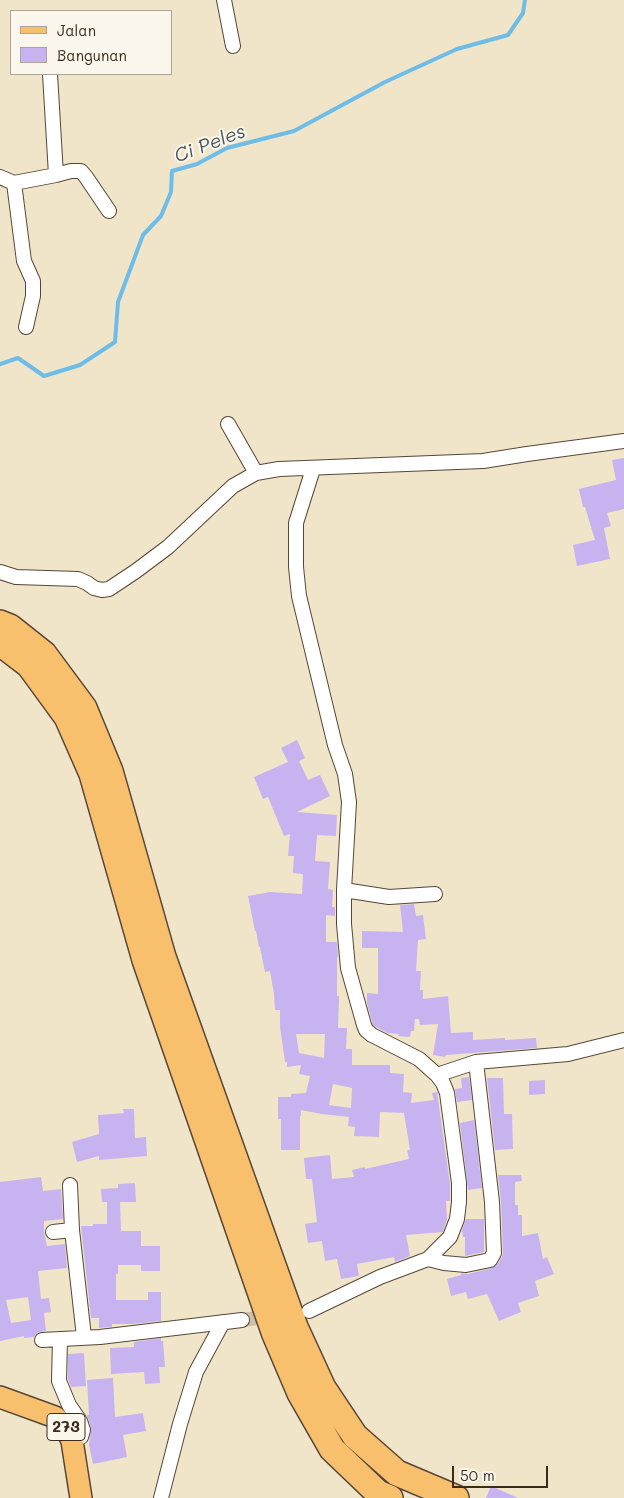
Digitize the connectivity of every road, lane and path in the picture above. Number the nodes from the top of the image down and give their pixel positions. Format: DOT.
graph roads {
  1 [pos="224,0"];
  2 [pos="234,46"];
  3 [pos="50,75"];
  4 [pos="56,175"];
  5 [pos="0,178"];
  6 [pos="14,183"];
  7 [pos="109,211"];
  8 [pos="26,327"];
  9 [pos="228,424"];
  10 [pos="624,441"];
  11 [pos="312,469"];
  12 [pos="256,473"];
  13 [pos="0,572"];
  14 [pos="0,623"];
  15 [pos="0,643"];
  16 [pos="344,890"];
  17 [pos="435,894"];
  18 [pos="624,1040"];
  19 [pos="476,1062"];
  20 [pos="437,1074"];
  21 [pos="70,1185"];
  22 [pos="72,1230"];
  23 [pos="53,1232"];
  24 [pos="428,1259"];
  25 [pos="309,1312"];
  26 [pos="242,1320"];
  27 [pos="223,1322"];
  28 [pos="84,1337"];
  29 [pos="60,1339"];
  30 [pos="42,1340"];
  31 [pos="0,1397"];
  32 [pos="72,1441"];
  33 [pos="81,1498"];
  34 [pos="161,1498"];
  35 [pos="390,1498"];
  36 [pos="456,1498"];
  1 -- 2 [label="street"];
  3 -- 4 [label="street"];
  4 -- 6 [label="street"];
  4 -- 7 [label="street"];
  5 -- 6 [label="street"];
  6 -- 8 [label="street"];
  9 -- 12 [label="street"];
  10 -- 11 [label="street"];
  11 -- 12 [label="street"];
  11 -- 16 [label="street"];
  12 -- 13 [label="street"];
  14 -- 36 [label="highway"];
  15 -- 35 [label="highway"];
  16 -- 17 [label="street"];
  16 -- 20 [label="street"];
  18 -- 19 [label="street"];
  19 -- 20 [label="street"];
  19 -- 24 [label="street"];
  20 -- 24 [label="street"];
  21 -- 22 [label="street"];
  22 -- 23 [label="street"];
  22 -- 28 [label="street"];
  24 -- 25 [label="street"];
  26 -- 27 [label="street"];
  27 -- 28 [label="street"];
  27 -- 34 [label="street"];
  28 -- 29 [label="street"];
  29 -- 30 [label="street"];
  29 -- 32 [label="street"];
  31 -- 32 [label="main road, 273"];
  32 -- 33 [label="main road, 273"];
}
